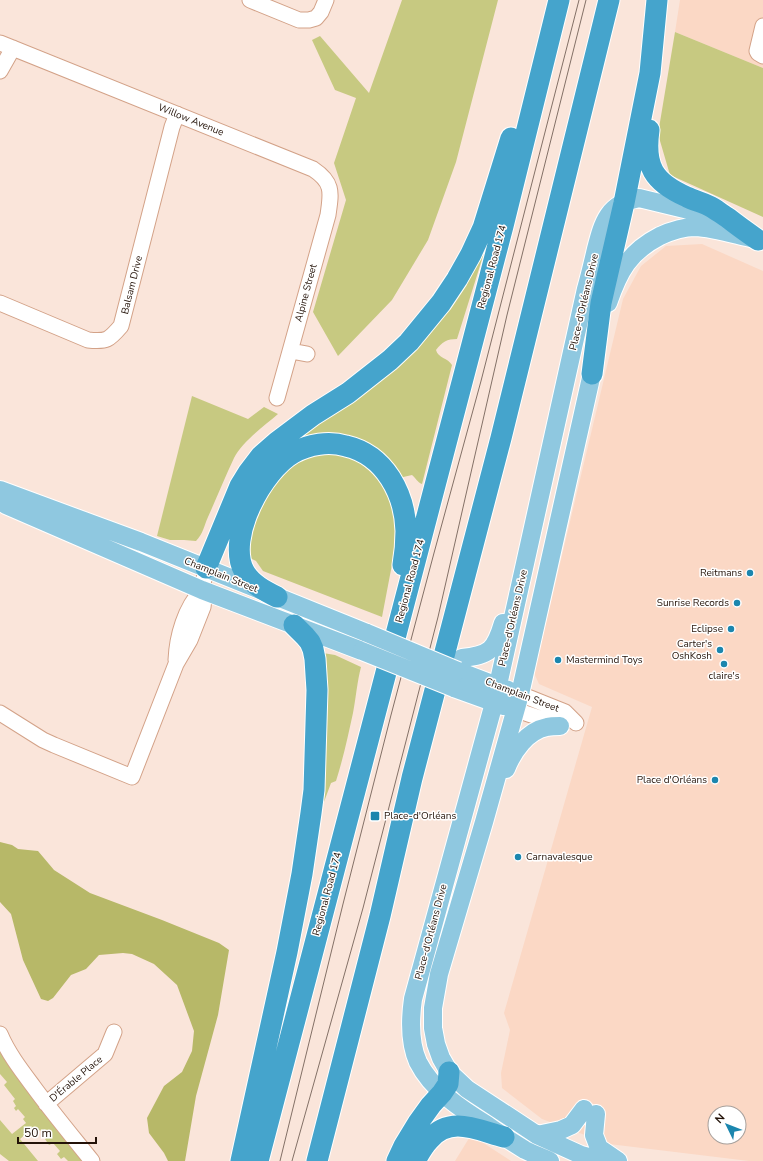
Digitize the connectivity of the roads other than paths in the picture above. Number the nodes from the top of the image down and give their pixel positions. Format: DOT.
graph roads {
  1 [pos="250,0"];
  2 [pos="326,0"];
  3 [pos="555,0"];
  4 [pos="559,0"];
  5 [pos="609,0"];
  6 [pos="657,0"];
  7 [pos="763,26"];
  8 [pos="6,46"];
  9 [pos="763,56"];
  10 [pos="0,71"];
  11 [pos="650,73"];
  12 [pos="177,114"];
  13 [pos="624,203"];
  14 [pos="322,235"];
  15 [pos="760,241"];
  16 [pos="0,303"];
  17 [pos="291,351"];
  18 [pos="307,354"];
  19 [pos="592,374"];
  20 [pos="277,398"];
  21 [pos="0,490"];
  22 [pos="0,502"];
  23 [pos="533,531"];
  24 [pos="206,568"];
  25 [pos="202,590"];
  26 [pos="277,597"];
  27 [pos="294,625"];
  28 [pos="460,664"];
  29 [pos="496,694"];
  30 [pos="518,702"];
  31 [pos="0,713"];
  32 [pos="560,726"];
  33 [pos="484,822"];
  34 [pos="114,1032"];
  35 [pos="0,1034"];
  36 [pos="450,1072"];
  37 [pos="442,1093"];
  38 [pos="46,1104"];
  39 [pos="268,1121"];
  40 [pos="537,1134"];
  41 [pos="504,1137"];
  42 [pos="530,1156"];
  43 [pos="92,1161"];
  44 [pos="241,1161"];
  45 [pos="258,1161"];
  46 [pos="317,1161"];
  47 [pos="397,1161"];
  48 [pos="415,1161"];
  49 [pos="550,1161"];
  50 [pos="603,1161"];
  51 [pos="618,1161"];
  1 -- 2 [label="street"];
  3 -- 24 [label="highway"];
  4 -- 39 [label="highway, Regional Road 174"];
  5 -- 46 [label="highway"];
  6 -- 11 [label="highway"];
  7 -- 9 [label="street"];
  8 -- 10 [label="street"];
  8 -- 12 [label="street, Willow Avenue"];
  11 -- 13 [label="highway"];
  11 -- 15 [label="highway"];
  12 -- 14 [label="street, Willow Avenue"];
  12 -- 16 [label="street, Balsam Drive"];
  13 -- 15 [label="main road, Place-d'Orléans Drive"];
  13 -- 19 [label="highway"];
  13 -- 23 [label="main road, Place-d'Orléans Drive"];
  14 -- 17 [label="street, Alpine Street"];
  15 -- 19 [label="main road, Place-d'Orléans Drive"];
  17 -- 18 [label="street"];
  17 -- 20 [label="street, Alpine Street"];
  19 -- 30 [label="main road, Place-d'Orléans Drive"];
  21 -- 24 [label="main road, Champlain Street"];
  22 -- 25 [label="main road, Champlain Street"];
  23 -- 28 [label="main road"];
  23 -- 29 [label="main road, Place-d'Orléans Drive"];
  24 -- 25 [label="street"];
  24 -- 26 [label="main road, Champlain Street"];
  25 -- 27 [label="main road, Champlain Street"];
  25 -- 31 [label="street"];
  26 -- 28 [label="main road, Champlain Street, bridge"];
  26 -- 39 [label="highway"];
  27 -- 29 [label="main road, Champlain Street, bridge"];
  27 -- 44 [label="highway"];
  28 -- 29 [label="main road, Champlain Street"];
  29 -- 30 [label="main road, Champlain Street"];
  29 -- 37 [label="main road, Place-d'Orléans Drive"];
  30 -- 32 [label="street, Champlain Street"];
  30 -- 33 [label="main road, Place-d'Orléans Drive"];
  32 -- 33 [label="main road"];
  33 -- 36 [label="main road, Place-d'Orléans Drive"];
  34 -- 38 [label="street, D'Érable Place"];
  35 -- 38 [label="street"];
  36 -- 37 [label="highway"];
  36 -- 40 [label="main road, Place-d'Orléans Drive"];
  37 -- 41 [label="main road, Place-d'Orléans Drive"];
  37 -- 47 [label="highway"];
  38 -- 43 [label="street"];
  39 -- 45 [label="highway, Regional Road 174"];
  40 -- 50 [label="main road, Place-d'Orléans Drive"];
  40 -- 51 [label="main road"];
  41 -- 42 [label="main road, Place-d'Orléans Drive"];
  41 -- 48 [label="highway"];
  42 -- 49 [label="main road, Place-d'Orléans Drive"];
}
